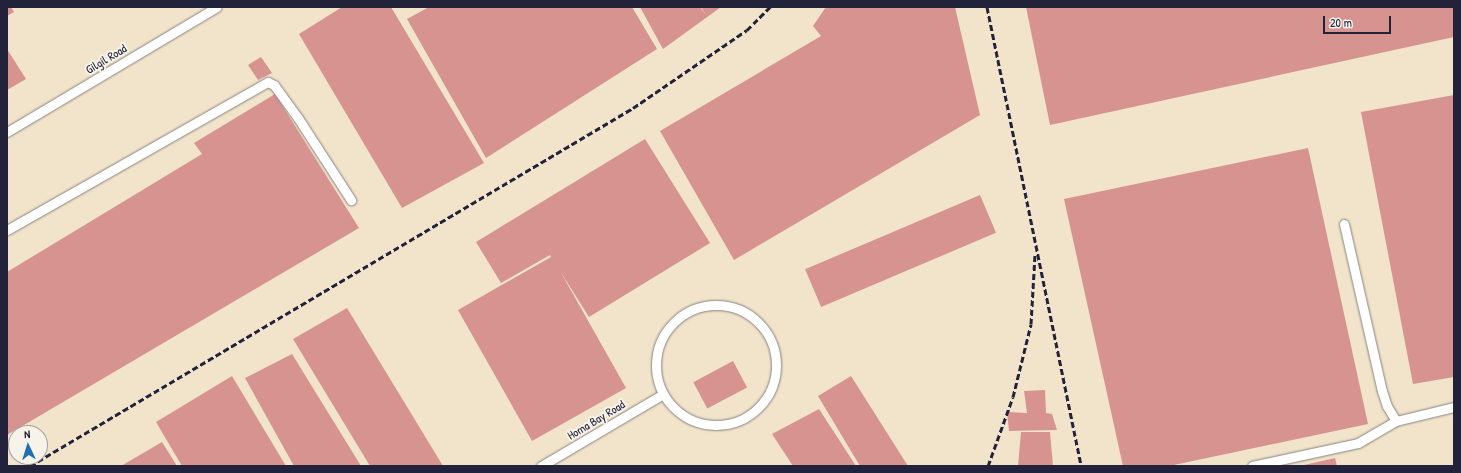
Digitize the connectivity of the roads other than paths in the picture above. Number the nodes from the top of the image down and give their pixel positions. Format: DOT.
graph roads {
  1 [pos="217,7"];
  2 [pos="7,132"];
  3 [pos="351,200"];
  4 [pos="1344,224"];
  5 [pos="7,230"];
  6 [pos="663,394"];
  7 [pos="1454,407"];
  8 [pos="1396,421"];
  9 [pos="541,466"];
  10 [pos="1252,466"];
  1 -- 2 [label="lane, Gilgil Road"];
  3 -- 5 [label="lane"];
  4 -- 8 [label="lane"];
  6 -- 6 [label="lane"];
  6 -- 9 [label="lane, Homa Bay Road"];
  7 -- 8 [label="lane"];
  8 -- 10 [label="lane"];
}
